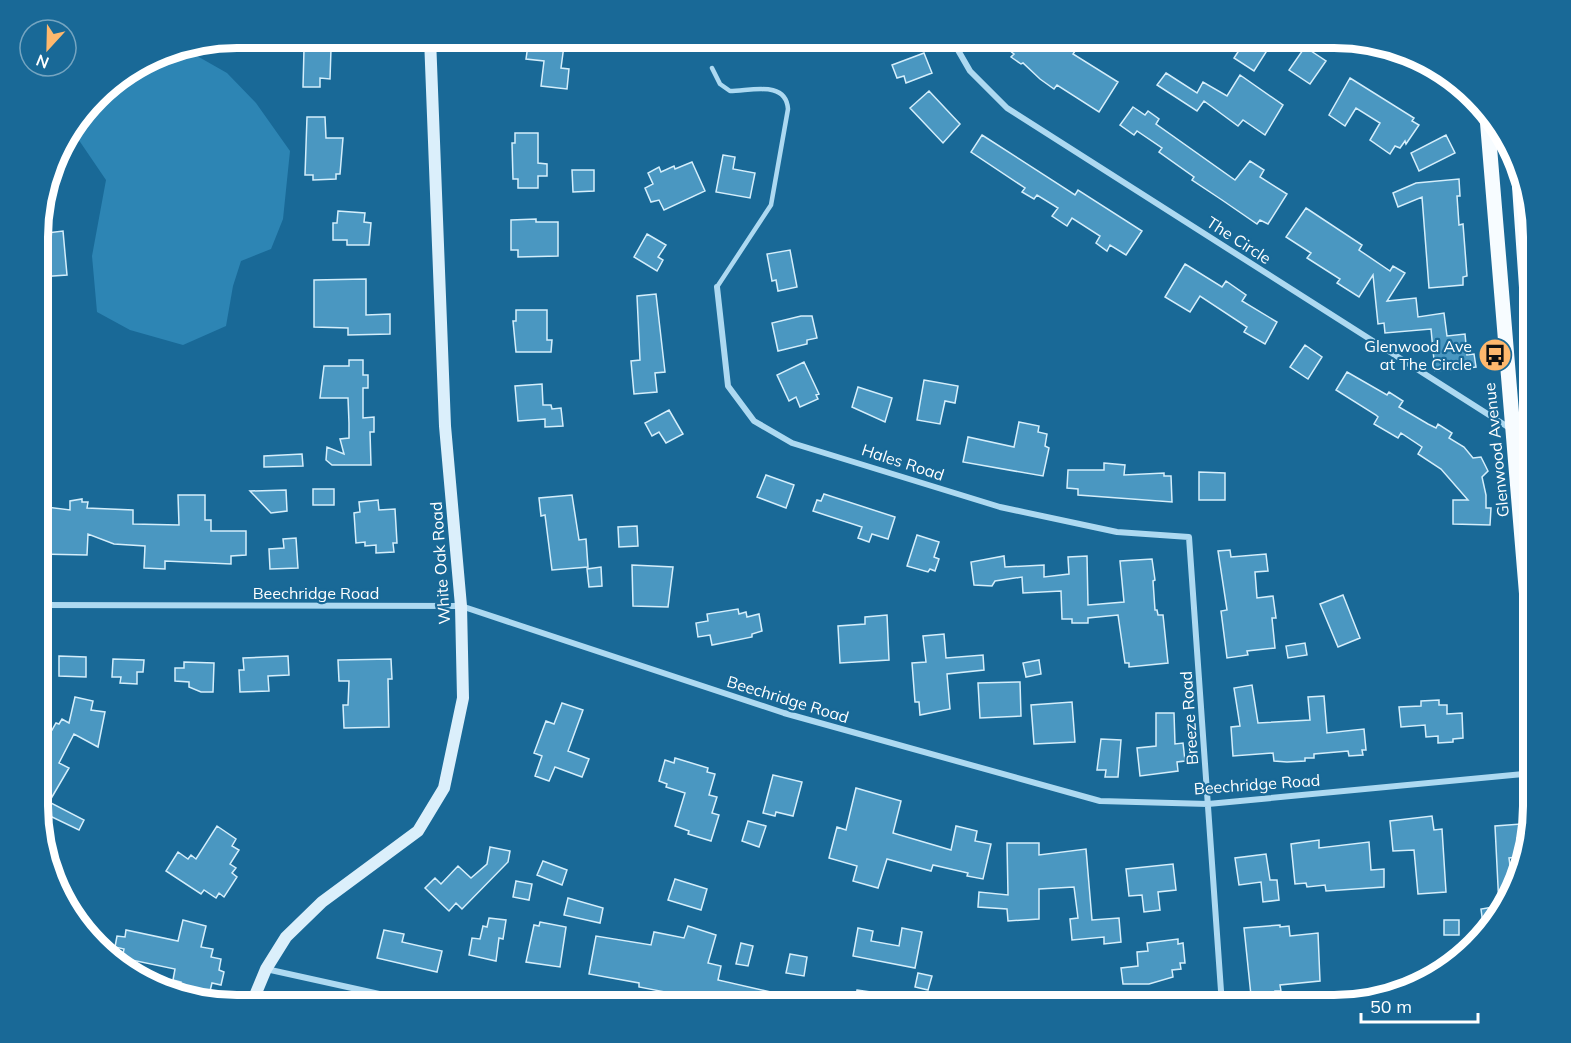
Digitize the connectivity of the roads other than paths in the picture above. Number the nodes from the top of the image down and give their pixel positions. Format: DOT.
graph roads {
  1 [pos="430,48"];
  2 [pos="957,48"];
  3 [pos="712,68"];
  4 [pos="1488,128"];
  5 [pos="717,287"];
  6 [pos="1512,431"];
  7 [pos="1523,437"];
  8 [pos="1523,533"];
  9 [pos="1189,537"];
  10 [pos="48,605"];
  11 [pos="461,606"];
  12 [pos="1523,774"];
  13 [pos="1208,804"];
  14 [pos="266,969"];
  15 [pos="255,995"];
  16 [pos="384,995"];
  17 [pos="1222,995"];
  1 -- 11 [label="street, White Oak Road"];
  2 -- 6 [label="street, The Circle"];
  3 -- 5 [label="lane"];
  4 -- 6 [label="main road, Glenwood Avenue"];
  5 -- 9 [label="street, Hales Road"];
  6 -- 7 [label="street, The Circle"];
  6 -- 8 [label="main road, Glenwood Avenue"];
  9 -- 13 [label="street, Breeze Road"];
  10 -- 11 [label="street, Beechridge Road"];
  11 -- 13 [label="street, Beechridge Road"];
  11 -- 14 [label="street, White Oak Road"];
  12 -- 13 [label="street, Beechridge Road"];
  13 -- 17 [label="street, Breeze Road"];
  14 -- 15 [label="street, White Oak Road"];
  14 -- 16 [label="street"];
}
